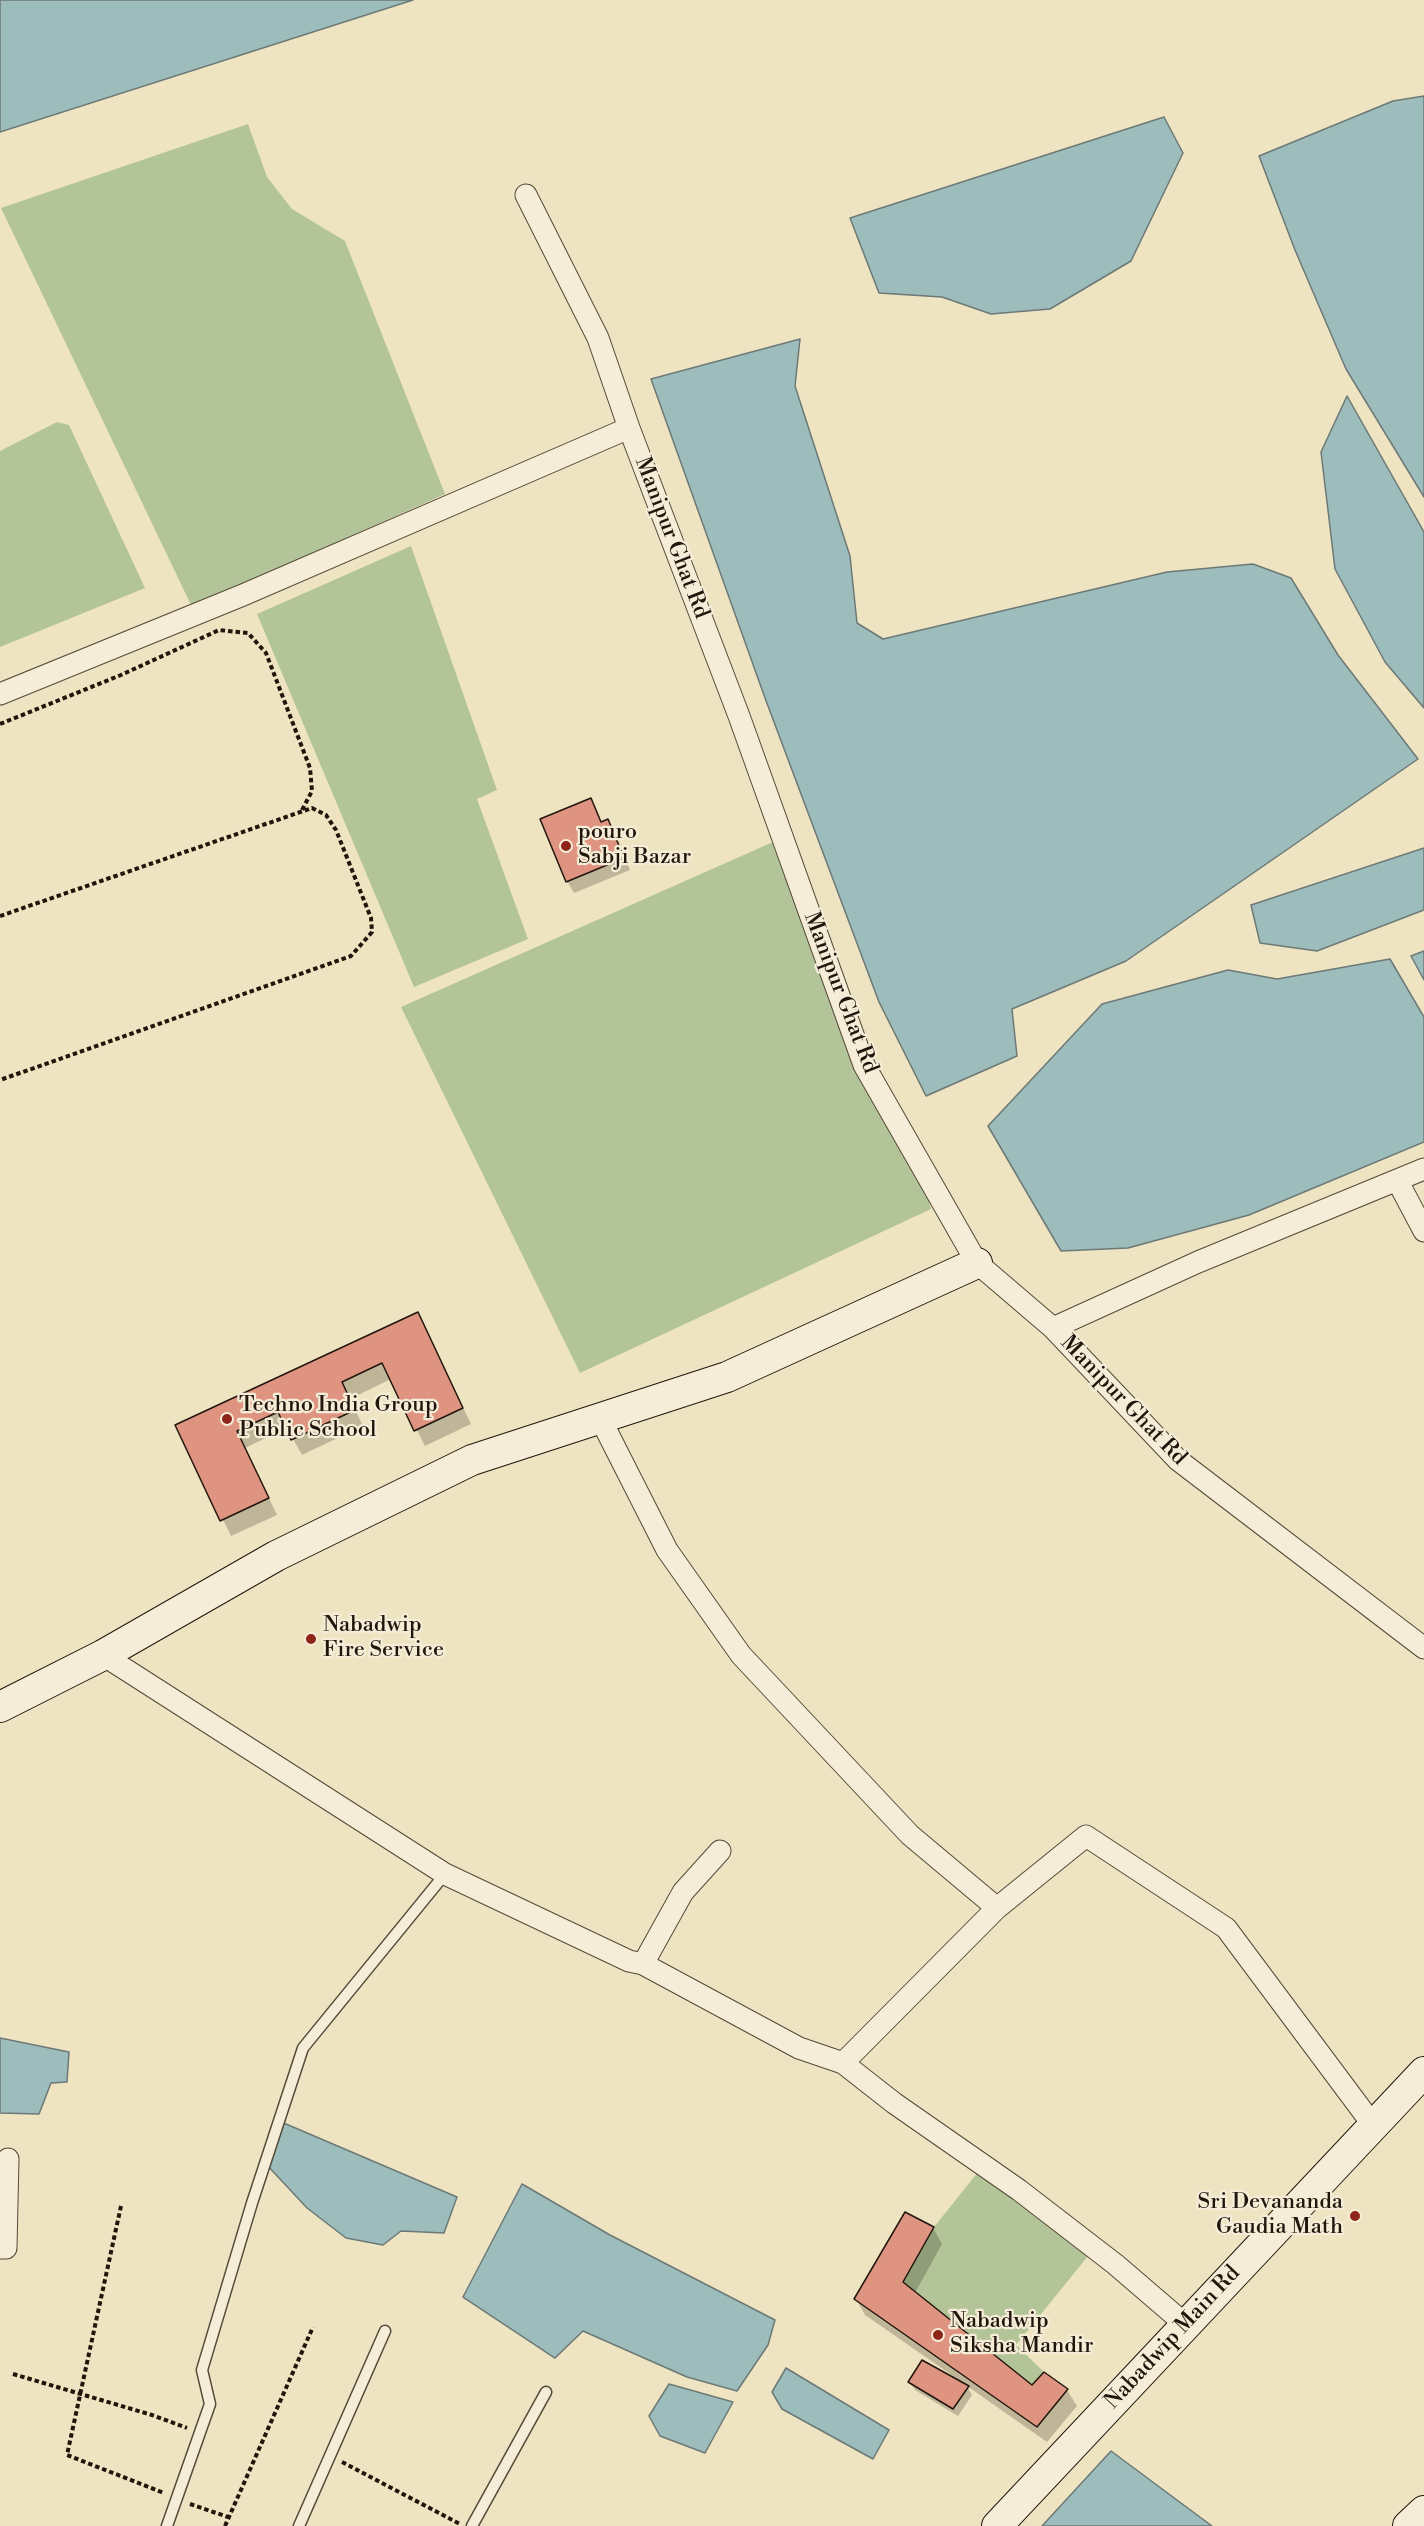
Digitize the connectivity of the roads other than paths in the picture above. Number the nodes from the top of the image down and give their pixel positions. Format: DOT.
graph roads {
  1 [pos="526,195"];
  2 [pos="629,428"];
  3 [pos="0,694"];
  4 [pos="1424,1169"];
  5 [pos="1397,1180"];
  6 [pos="1424,1231"];
  7 [pos="977,1263"];
  8 [pos="1053,1328"];
  9 [pos="600,1418"];
  10 [pos="1424,1648"];
  11 [pos="103,1655"];
  12 [pos="0,1707"];
  13 [pos="720,1851"];
  14 [pos="445,1874"];
  15 [pos="997,1908"];
  16 [pos="644,1964"];
  17 [pos="843,2063"];
  18 [pos="1422,2078"];
  19 [pos="1373,2125"];
  20 [pos="8,2159"];
  21 [pos="0,2248"];
  22 [pos="1186,2325"];
  23 [pos="385,2331"];
  24 [pos="546,2392"];
  25 [pos="1424,2511"];
  26 [pos="166,2526"];
  27 [pos="298,2526"];
  28 [pos="472,2526"];
  29 [pos="997,2526"];
  30 [pos="1408,2526"];
  1 -- 2 [label="street, Manipur Ghat Rd"];
  2 -- 3 [label="street"];
  2 -- 7 [label="street, Manipur Ghat Rd"];
  4 -- 5 [label="street"];
  5 -- 6 [label="street"];
  5 -- 8 [label="street"];
  7 -- 8 [label="street, Manipur Ghat Rd"];
  7 -- 9 [label="street"];
  8 -- 10 [label="street, Manipur Ghat Rd"];
  9 -- 11 [label="street"];
  9 -- 15 [label="street"];
  11 -- 12 [label="street"];
  11 -- 14 [label="street"];
  13 -- 16 [label="street"];
  14 -- 16 [label="street"];
  14 -- 26 [label="lane"];
  15 -- 17 [label="street"];
  15 -- 19 [label="street"];
  16 -- 17 [label="street"];
  17 -- 22 [label="street"];
  18 -- 19 [label="street, Nabadwip Main Rd"];
  19 -- 22 [label="street, Nabadwip Main Rd"];
  20 -- 21 [label="street"];
  22 -- 29 [label="street, Nabadwip Main Rd"];
  23 -- 27 [label="lane"];
  24 -- 28 [label="lane"];
  25 -- 30 [label="street"];
}
